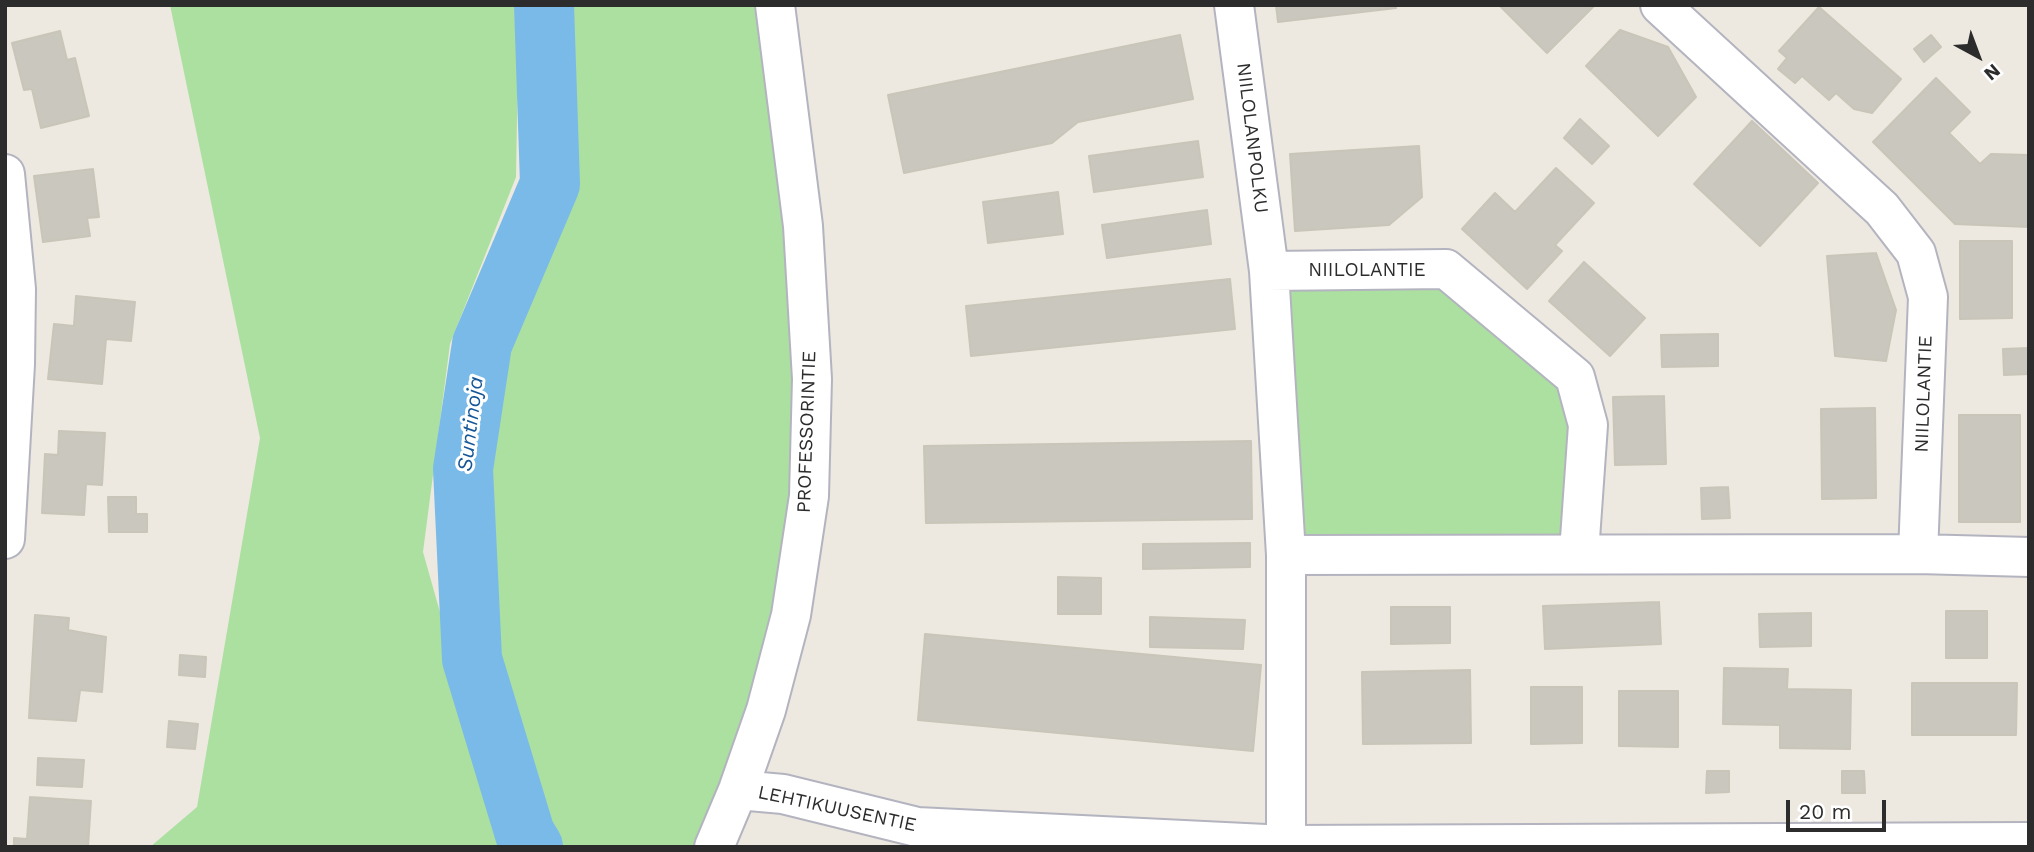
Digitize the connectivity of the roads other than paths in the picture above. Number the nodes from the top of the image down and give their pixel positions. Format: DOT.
graph roads {
  1 [pos="775,5"];
  2 [pos="1234,5"];
  3 [pos="1660,5"];
  4 [pos="5,174"];
  5 [pos="1269,271"];
  6 [pos="5,539"];
  7 [pos="1579,553"];
  8 [pos="1918,554"];
  9 [pos="1286,555"];
  10 [pos="2029,557"];
  11 [pos="738,789"];
  12 [pos="2029,842"];
  13 [pos="1286,845"];
  14 [pos="1940,845"];
  15 [pos="714,847"];
  1 -- 11 [label="street, PROFESSORINTIE"];
  2 -- 5 [label="street, NIILOLANPOLKU"];
  3 -- 8 [label="street, NIILOLANTIE"];
  4 -- 6 [label="street"];
  5 -- 7 [label="street, NIILOLANTIE"];
  5 -- 9 [label="street"];
  7 -- 8 [label="street"];
  7 -- 9 [label="street"];
  8 -- 10 [label="street"];
  9 -- 13 [label="street"];
  11 -- 13 [label="street, LEHTIKUUSENTIE"];
  11 -- 15 [label="street, PROFESSORINTIE"];
  12 -- 14 [label="street, LEHTIKUUSENTIE"];
  13 -- 14 [label="street, LEHTIKUUSENTIE"];
}
